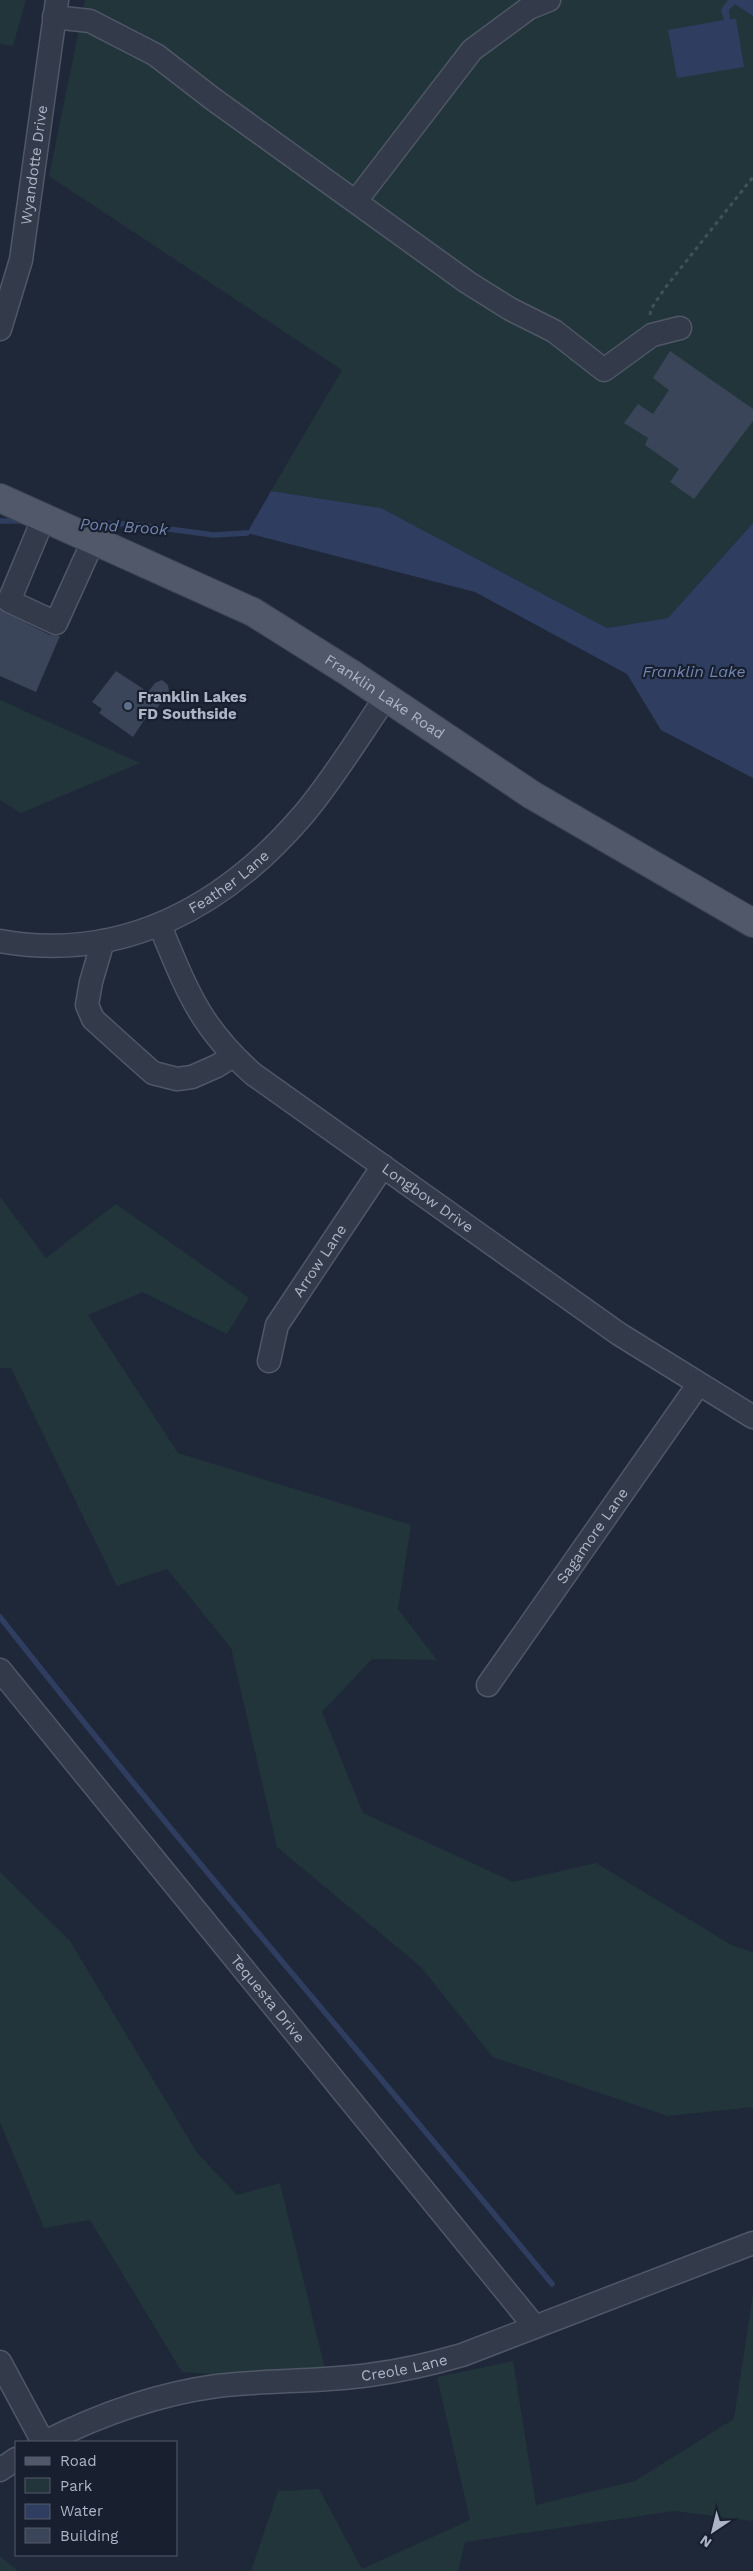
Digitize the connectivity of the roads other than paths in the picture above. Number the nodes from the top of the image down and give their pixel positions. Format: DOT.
graph roads {
  1 [pos="549,0"];
  2 [pos="55,8"];
  3 [pos="356,201"];
  4 [pos="680,328"];
  5 [pos="0,329"];
  6 [pos="26,521"];
  7 [pos="103,543"];
  8 [pos="386,697"];
  9 [pos="753,923"];
  10 [pos="160,926"];
  11 [pos="103,941"];
  12 [pos="0,942"];
  13 [pos="233,1056"];
  14 [pos="383,1166"];
  15 [pos="269,1361"];
  16 [pos="698,1385"];
  17 [pos="753,1417"];
  18 [pos="0,1670"];
  19 [pos="488,1685"];
  20 [pos="753,2243"];
  21 [pos="535,2328"];
  22 [pos="0,2362"];
  23 [pos="43,2441"];
  24 [pos="46,2441"];
  25 [pos="15,2460"];
  26 [pos="0,2470"];
  1 -- 3 [label="street"];
  2 -- 3 [label="street"];
  2 -- 5 [label="street, Wyandotte Drive"];
  3 -- 4 [label="street"];
  6 -- 7 [label="main road, Franklin Lake Road"];
  6 -- 7 [label="street"];
  7 -- 8 [label="main road, Franklin Lake Road"];
  8 -- 9 [label="main road, Franklin Lake Road"];
  8 -- 10 [label="street, Feather Lane"];
  10 -- 11 [label="street, Feather Lane"];
  10 -- 13 [label="street, Longbow Drive"];
  11 -- 12 [label="street, Feather Lane"];
  11 -- 13 [label="street"];
  13 -- 14 [label="street, Longbow Drive"];
  14 -- 15 [label="street, Arrow Lane"];
  14 -- 16 [label="street, Longbow Drive"];
  16 -- 17 [label="street, Longbow Drive"];
  16 -- 19 [label="street, Sagamore Lane"];
  18 -- 21 [label="street, Tequesta Drive"];
  20 -- 21 [label="street, Creole Lane"];
  21 -- 24 [label="street, Creole Lane"];
  22 -- 23 [label="street"];
  25 -- 26 [label="street"];
}
